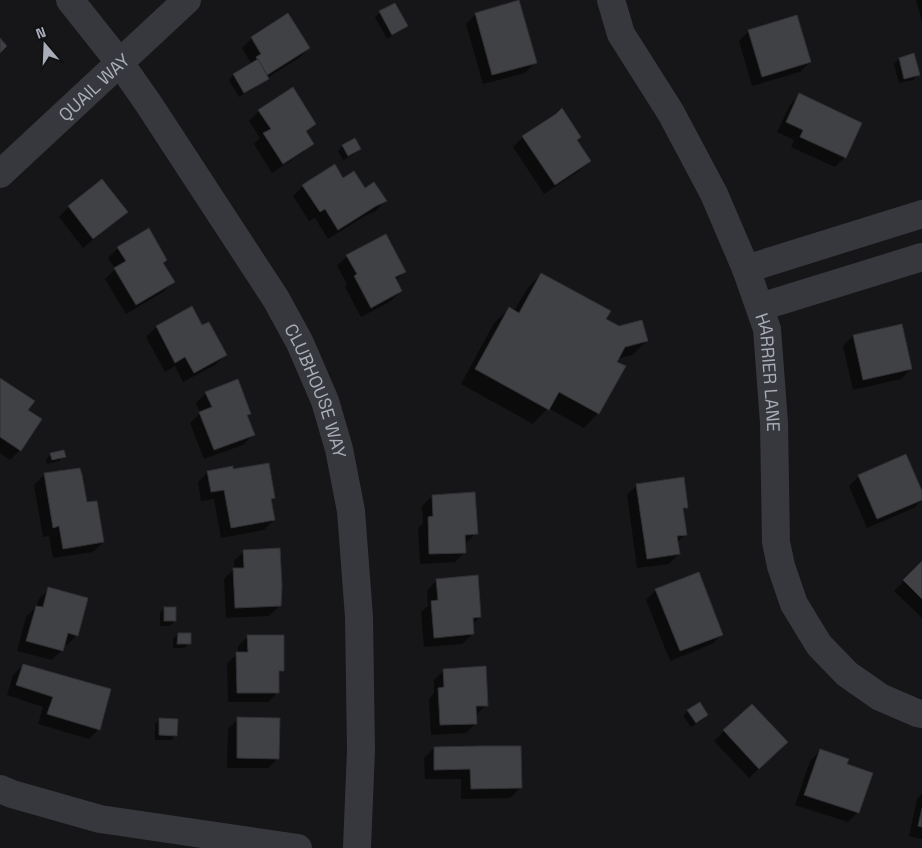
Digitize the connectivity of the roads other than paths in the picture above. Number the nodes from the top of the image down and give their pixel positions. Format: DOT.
graph roads {
  1 [pos="70,0"];
  2 [pos="188,0"];
  3 [pos="611,0"];
  4 [pos="120,63"];
  5 [pos="0,174"];
  6 [pos="922,214"];
  7 [pos="922,257"];
  8 [pos="746,269"];
  9 [pos="760,307"];
  10 [pos="922,714"];
  11 [pos="0,789"];
  12 [pos="298,848"];
  13 [pos="357,848"];
  1 -- 4 [label="street, CLUBHOUSE WAY"];
  2 -- 4 [label="street, QUAIL WAY"];
  3 -- 8 [label="street, HARRIER LANE"];
  4 -- 5 [label="street, QUAIL WAY"];
  4 -- 13 [label="street, CLUBHOUSE WAY"];
  6 -- 8 [label="street"];
  7 -- 9 [label="street"];
  8 -- 9 [label="street, HARRIER LANE"];
  9 -- 10 [label="street, HARRIER LANE"];
  11 -- 12 [label="street"];
}
